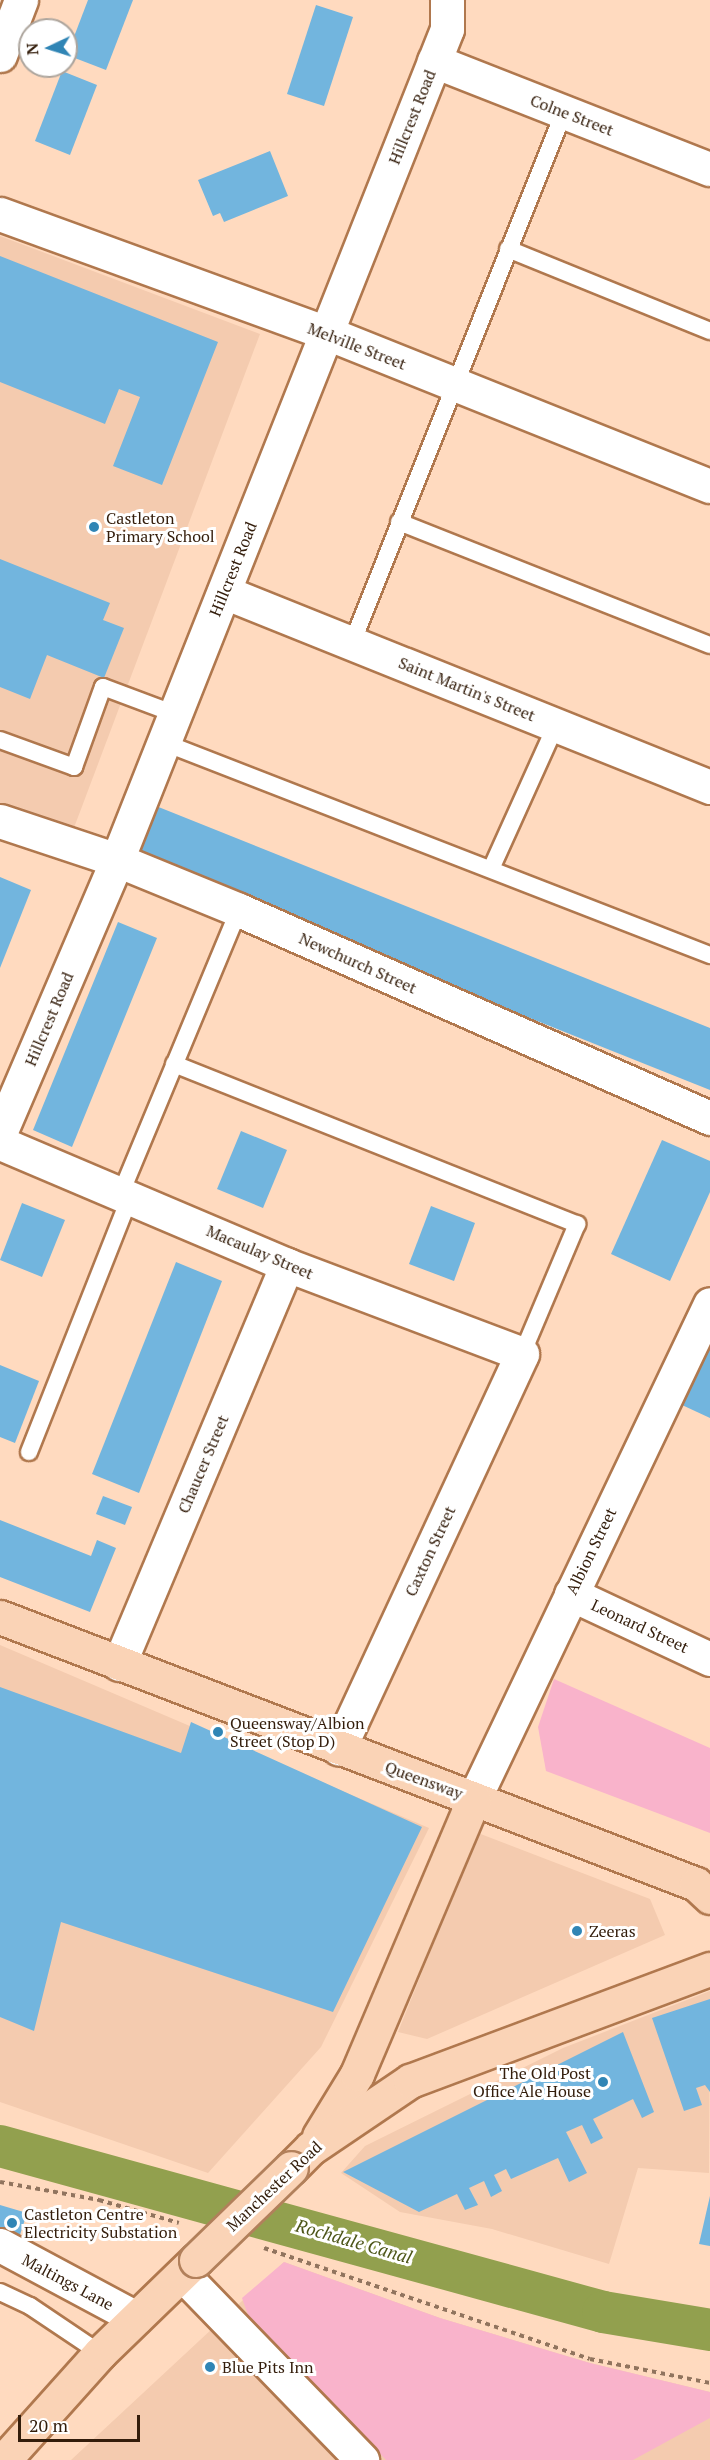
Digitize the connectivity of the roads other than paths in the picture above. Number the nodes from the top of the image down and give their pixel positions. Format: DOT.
graph roads {
  1 [pos="21,0"];
  2 [pos="447,0"];
  3 [pos="0,55"];
  4 [pos="435,61"];
  5 [pos="564,112"];
  6 [pos="710,169"];
  7 [pos="0,213"];
  8 [pos="508,249"];
  9 [pos="710,331"];
  10 [pos="327,333"];
  11 [pos="454,384"];
  12 [pos="710,486"];
  13 [pos="399,522"];
  14 [pos="224,591"];
  15 [pos="352,643"];
  16 [pos="710,645"];
  17 [pos="556,725"];
  18 [pos="170,728"];
  19 [pos="0,740"];
  20 [pos="710,787"];
  21 [pos="0,821"];
  22 [pos="117,860"];
  23 [pos="491,869"];
  24 [pos="239,910"];
  25 [pos="710,955"];
  26 [pos="174,1064"];
  27 [pos="710,1118"];
  28 [pos="0,1133"];
  29 [pos="0,1143"];
  30 [pos="126,1195"];
  31 [pos="287,1265"];
  32 [pos="710,1304"];
  33 [pos="522,1354"];
  34 [pos="29,1452"];
  35 [pos="571,1594"];
  36 [pos="0,1617"];
  37 [pos="710,1659"];
  38 [pos="119,1664"];
  39 [pos="339,1749"];
  40 [pos="474,1798"];
  41 [pos="710,1897"];
  42 [pos="710,1969"];
  43 [pos="301,2158"];
  44 [pos="0,2245"];
  45 [pos="189,2267"];
  46 [pos="0,2292"];
  47 [pos="136,2319"];
  48 [pos="100,2354"];
  49 [pos="4,2460"];
  50 [pos="362,2460"];
  1 -- 3 [label="street"];
  2 -- 4 [label="street, Hillcrest Road"];
  4 -- 5 [label="street, Colne Street"];
  4 -- 10 [label="street, Hillcrest Road"];
  5 -- 6 [label="street, Colne Street"];
  5 -- 8 [label="lane"];
  7 -- 10 [label="street, Melville Street"];
  8 -- 9 [label="lane"];
  8 -- 11 [label="lane"];
  10 -- 11 [label="street, Melville Street"];
  10 -- 14 [label="street, Hillcrest Road"];
  11 -- 12 [label="street, Melville Street"];
  11 -- 13 [label="lane"];
  13 -- 15 [label="lane"];
  13 -- 16 [label="lane"];
  14 -- 15 [label="street, Saint Martin's Street"];
  14 -- 18 [label="street, Hillcrest Road"];
  15 -- 17 [label="street, Saint Martin's Street"];
  17 -- 20 [label="street, Saint Martin's Street"];
  17 -- 23 [label="lane"];
  18 -- 19 [label="lane"];
  18 -- 22 [label="street, Hillcrest Road"];
  18 -- 23 [label="lane"];
  21 -- 22 [label="street, Newchurch Street"];
  22 -- 24 [label="street, Newchurch Street"];
  22 -- 28 [label="street, Hillcrest Road"];
  23 -- 25 [label="lane"];
  24 -- 26 [label="lane"];
  24 -- 27 [label="street, Newchurch Street"];
  26 -- 30 [label="lane"];
  26 -- 33 [label="lane"];
  29 -- 30 [label="street, Macaulay Street"];
  30 -- 31 [label="street, Macaulay Street"];
  30 -- 34 [label="lane"];
  31 -- 33 [label="street, Macaulay Street"];
  31 -- 38 [label="street, Chaucer Street"];
  32 -- 35 [label="street, Albion Street"];
  33 -- 39 [label="street, Caxton Street"];
  35 -- 37 [label="street, Leonard Street"];
  35 -- 40 [label="street, Albion Street"];
  36 -- 38 [label="main road, Queensway"];
  38 -- 39 [label="main road, Queensway"];
  39 -- 40 [label="main road, Queensway"];
  40 -- 41 [label="main road, Queensway"];
  40 -- 43 [label="main road"];
  42 -- 43 [label="main road, Manchester Road"];
  43 -- 45 [label="main road, Manchester Road, bridge"];
  44 -- 47 [label="street, Maltings Lane"];
  45 -- 47 [label="main road, Manchester Road"];
  45 -- 50 [label="street"];
  46 -- 48 [label="lane"];
  47 -- 48 [label="main road, Manchester Road"];
  48 -- 49 [label="main road, Manchester Road"];
}
